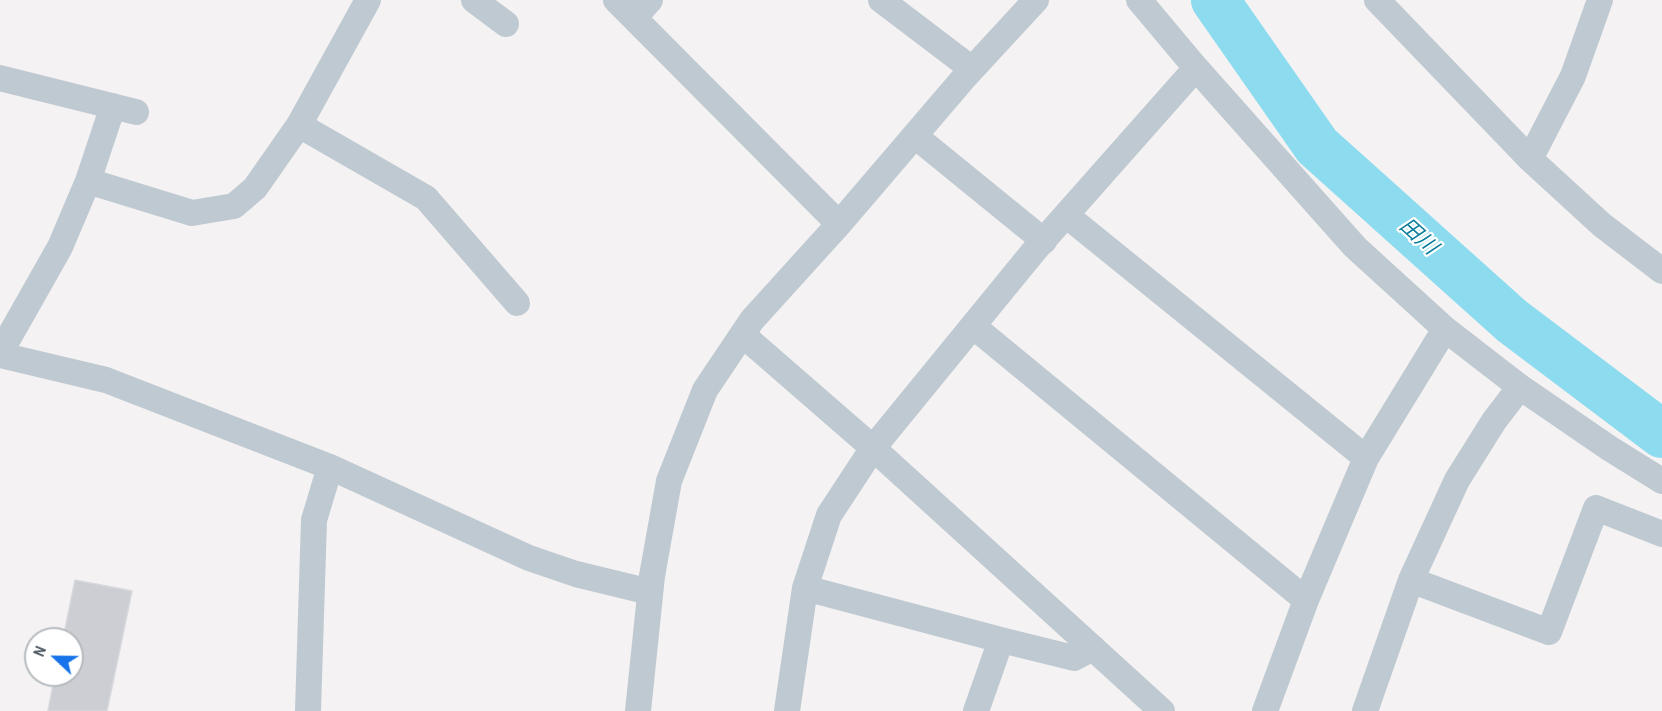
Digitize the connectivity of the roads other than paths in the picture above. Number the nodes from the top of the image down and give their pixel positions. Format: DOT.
graph roads {
  1 [pos="368,0"];
  2 [pos="474,0"];
  3 [pos="616,0"];
  4 [pos="881,0"];
  5 [pos="1036,0"];
  6 [pos="1139,0"];
  7 [pos="1377,0"];
  8 [pos="1600,0"];
  9 [pos="642,9"];
  10 [pos="506,24"];
  11 [pos="1196,68"];
  12 [pos="972,69"];
  13 [pos="0,78"];
  14 [pos="299,125"];
  15 [pos="915,136"];
  16 [pos="1530,159"];
  17 [pos="88,181"];
  18 [pos="1066,216"];
  19 [pos="839,224"];
  20 [pos="1044,241"];
  21 [pos="1662,271"];
  22 [pos="518,303"];
  23 [pos="973,326"];
  24 [pos="1445,329"];
  25 [pos="743,335"];
  26 [pos="0,354"];
  27 [pos="1520,387"];
  28 [pos="873,448"];
  29 [pos="1366,458"];
  30 [pos="330,466"];
  31 [pos="1662,481"];
  32 [pos="1662,534"];
  33 [pos="1411,580"];
  34 [pos="805,588"];
  35 [pos="650,592"];
  36 [pos="1306,600"];
  37 [pos="1001,640"];
  38 [pos="1093,648"];
  39 [pos="1138,701"];
  40 [pos="308,711"];
  41 [pos="638,711"];
  42 [pos="787,711"];
  43 [pos="976,711"];
  44 [pos="1162,711"];
  45 [pos="1265,711"];
  46 [pos="1365,711"];
  1 -- 14 [label="street"];
  2 -- 10 [label="street"];
  3 -- 9 [label="street"];
  4 -- 12 [label="street"];
  5 -- 12 [label="street"];
  6 -- 11 [label="street"];
  7 -- 16 [label="street"];
  8 -- 16 [label="street"];
  9 -- 19 [label="street"];
  11 -- 18 [label="street"];
  11 -- 24 [label="street"];
  12 -- 15 [label="street"];
  13 -- 17 [label="street"];
  14 -- 17 [label="street"];
  14 -- 22 [label="street"];
  15 -- 19 [label="street"];
  15 -- 20 [label="street"];
  16 -- 21 [label="street"];
  17 -- 26 [label="street"];
  18 -- 20 [label="street"];
  18 -- 29 [label="street"];
  19 -- 25 [label="street"];
  20 -- 23 [label="street"];
  23 -- 28 [label="street"];
  23 -- 36 [label="street"];
  24 -- 27 [label="street"];
  24 -- 29 [label="street"];
  25 -- 28 [label="street"];
  25 -- 35 [label="street"];
  26 -- 30 [label="street"];
  27 -- 31 [label="street"];
  27 -- 33 [label="street"];
  28 -- 34 [label="street"];
  28 -- 38 [label="street"];
  29 -- 36 [label="street"];
  30 -- 35 [label="street"];
  30 -- 40 [label="street"];
  32 -- 33 [label="street"];
  33 -- 46 [label="street"];
  34 -- 37 [label="street"];
  34 -- 42 [label="street"];
  35 -- 41 [label="street"];
  36 -- 45 [label="street"];
  37 -- 38 [label="street"];
  37 -- 43 [label="street"];
  38 -- 39 [label="street"];
  39 -- 44 [label="street"];
}
